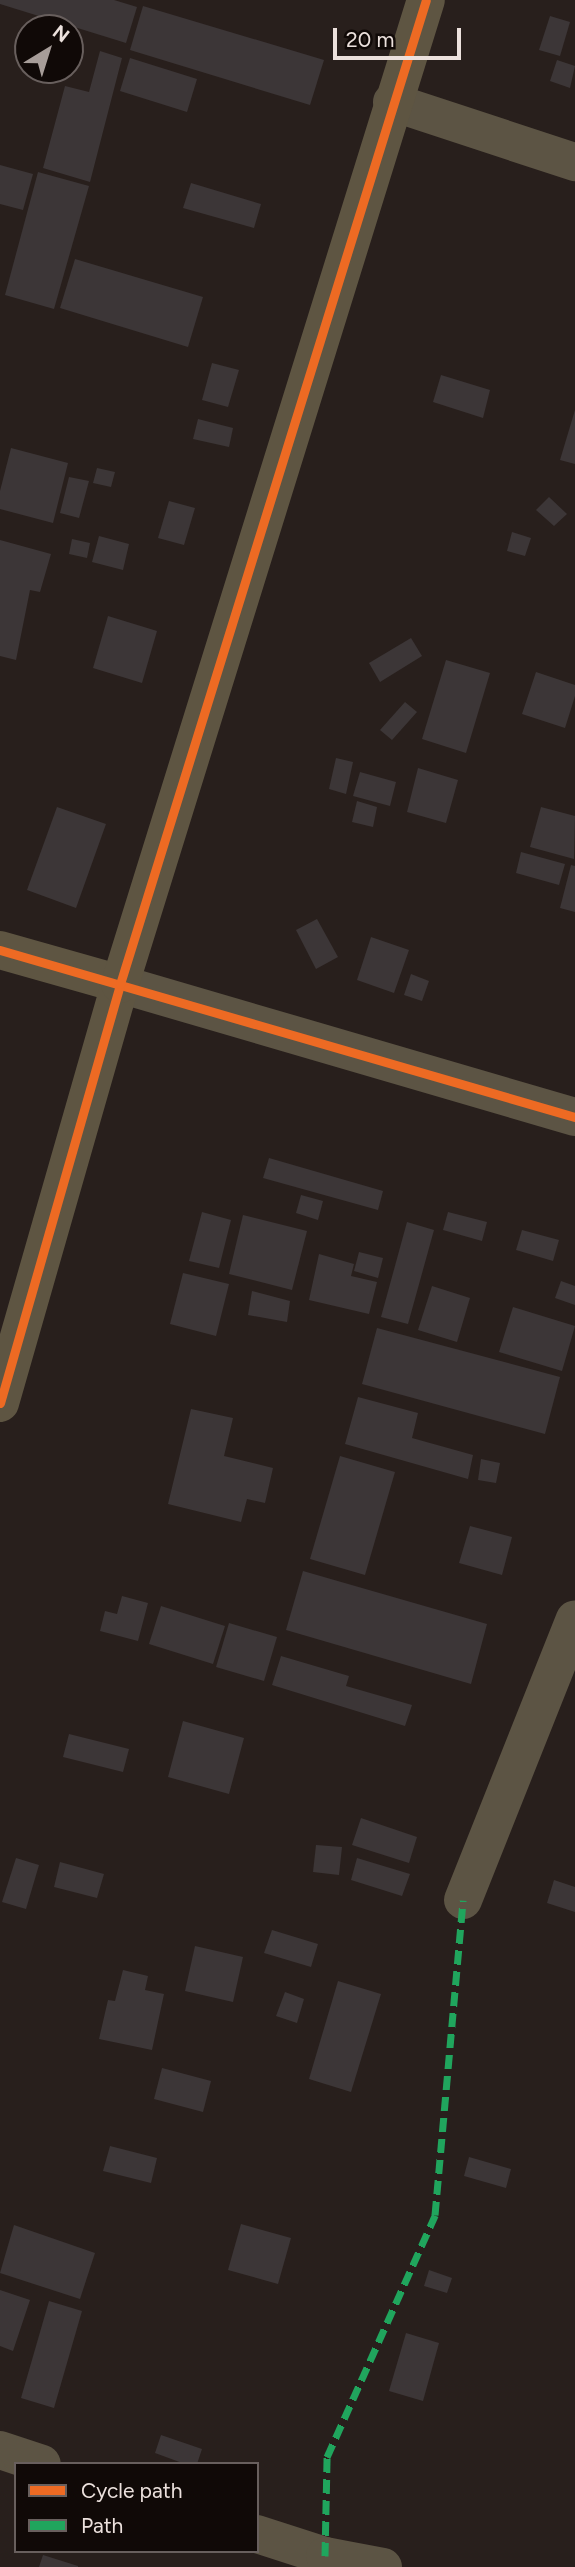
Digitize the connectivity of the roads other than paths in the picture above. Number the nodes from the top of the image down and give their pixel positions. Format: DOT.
graph roads {
  1 [pos="426,0"];
  2 [pos="392,103"];
  3 [pos="575,162"];
  4 [pos="0,950"];
  5 [pos="120,984"];
  6 [pos="575,1117"];
  7 [pos="0,1404"];
  8 [pos="575,1619"];
  9 [pos="463,1900"];
  10 [pos="0,2450"];
  11 [pos="36,2462"];
  12 [pos="259,2535"];
  13 [pos="324,2561"];
  14 [pos="383,2567"];
  1 -- 2 [label="street"];
  2 -- 3 [label="street"];
  2 -- 5 [label="street"];
  4 -- 5 [label="street"];
  5 -- 6 [label="street"];
  5 -- 7 [label="street"];
  8 -- 9 [label="street"];
  10 -- 11 [label="street"];
  12 -- 13 [label="street"];
  13 -- 14 [label="street"];
}
